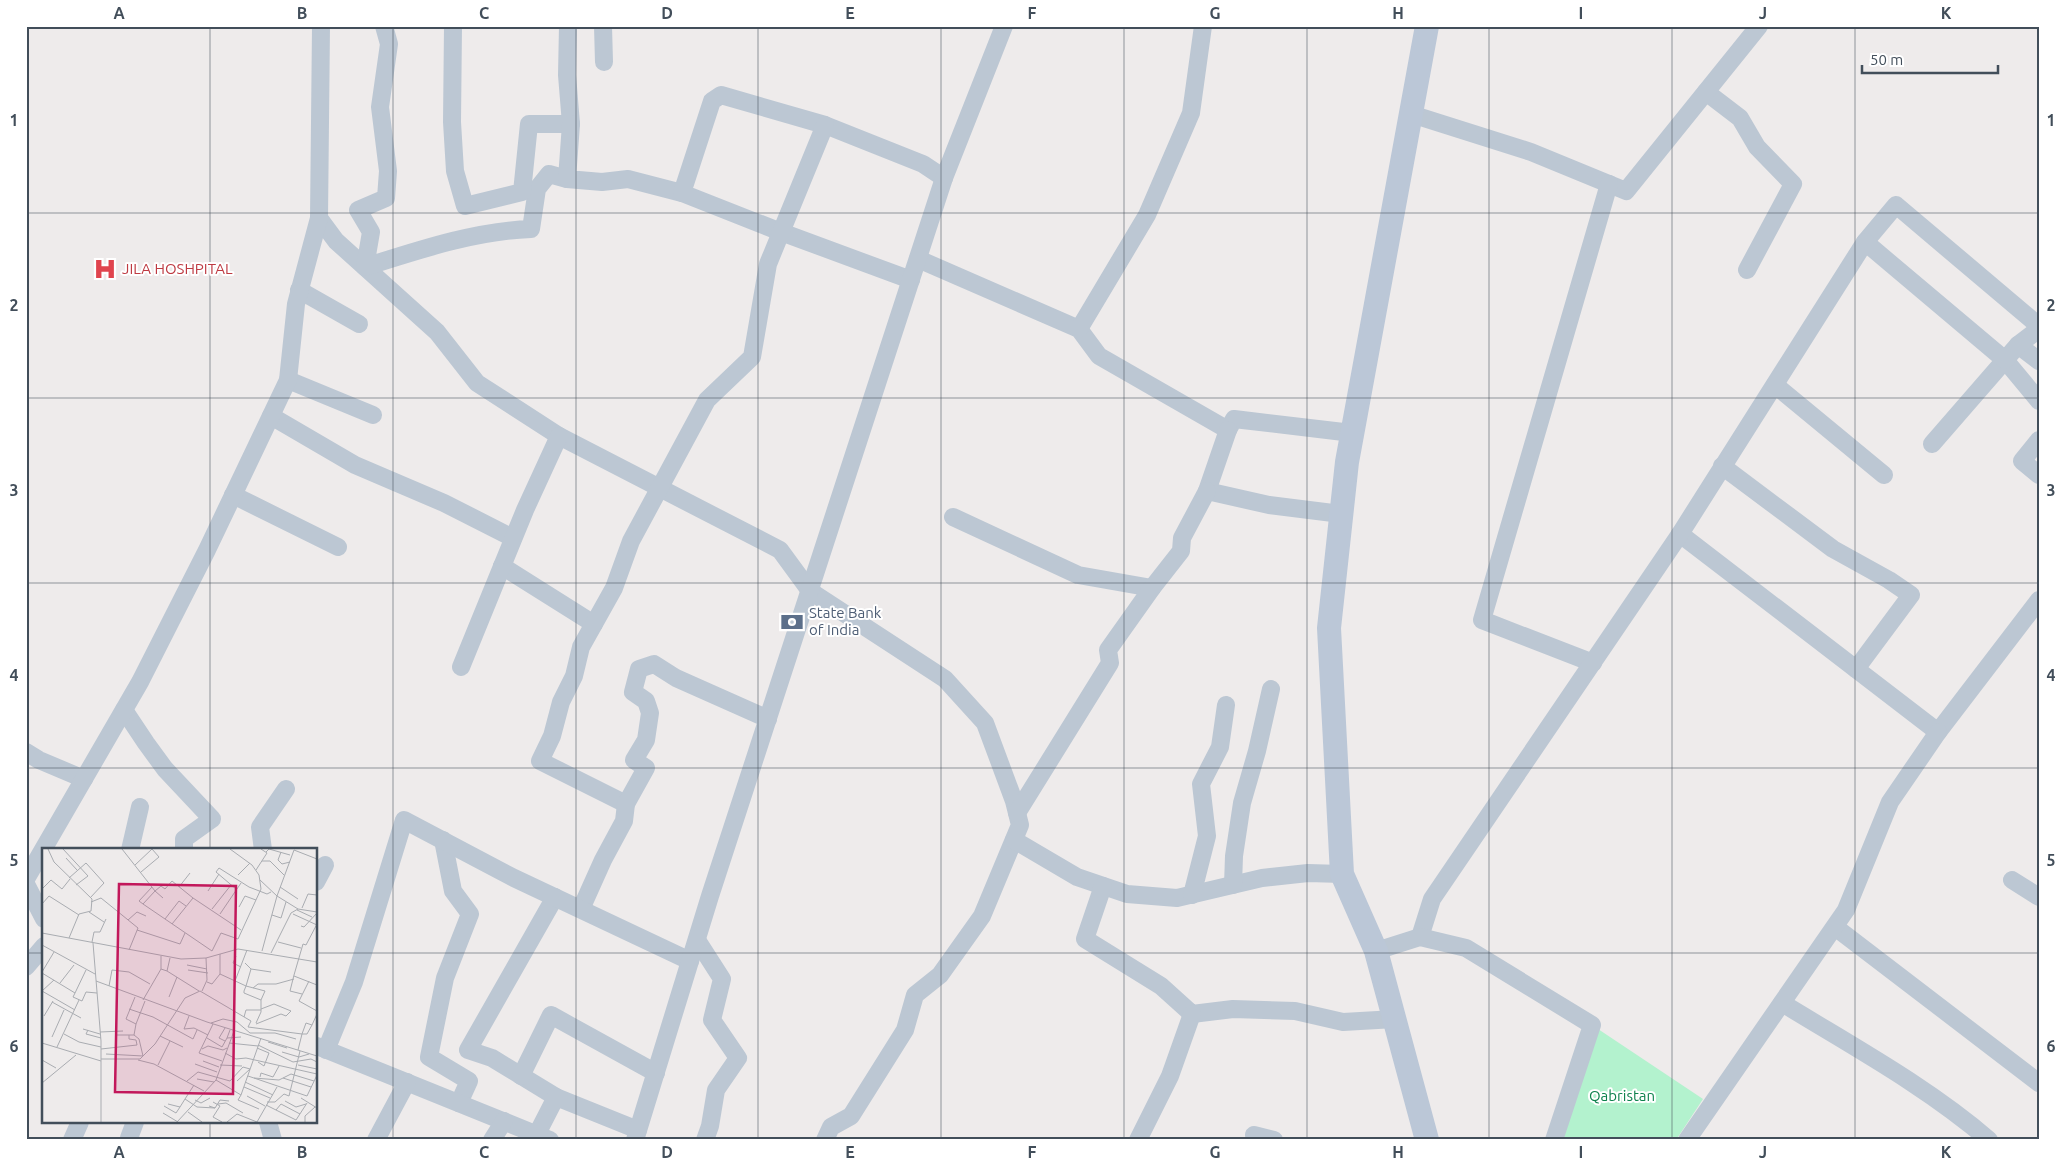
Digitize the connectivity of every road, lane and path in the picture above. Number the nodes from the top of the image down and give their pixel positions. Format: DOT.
graph roads {
  1 [pos="321,26"];
  2 [pos="384,26"];
  3 [pos="453,26"];
  4 [pos="568,26"];
  5 [pos="602,26"];
  6 [pos="1004,26"];
  7 [pos="1202,26"];
  8 [pos="1427,26"];
  9 [pos="1759,26"];
  10 [pos="604,62"];
  11 [pos="1706,92"];
  12 [pos="1411,114"];
  13 [pos="571,124"];
  14 [pos="825,125"];
  15 [pos="944,178"];
  16 [pos="567,179"];
  17 [pos="1609,184"];
  18 [pos="682,193"];
  19 [pos="319,218"];
  20 [pos="781,232"];
  21 [pos="1865,242"];
  22 [pos="918,259"];
  23 [pos="365,268"];
  24 [pos="1747,270"];
  25 [pos="911,280"];
  26 [pos="299,290"];
  27 [pos="359,324"];
  28 [pos="2039,327"];
  29 [pos="1079,329"];
  30 [pos="2018,345"];
  31 [pos="2004,360"];
  32 [pos="2039,361"];
  33 [pos="288,380"];
  34 [pos="1775,384"];
  35 [pos="2039,401"];
  36 [pos="271,416"];
  37 [pos="374,416"];
  38 [pos="1228,430"];
  39 [pos="1352,433"];
  40 [pos="559,436"];
  41 [pos="2039,440"];
  42 [pos="1932,444"];
  43 [pos="1722,466"];
  44 [pos="2039,474"];
  45 [pos="1884,475"];
  46 [pos="660,488"];
  47 [pos="1206,491"];
  48 [pos="233,495"];
  49 [pos="1341,514"];
  50 [pos="953,517"];
  51 [pos="1680,534"];
  52 [pos="513,538"];
  53 [pos="338,547"];
  54 [pos="502,566"];
  55 [pos="1152,588"];
  56 [pos="810,591"];
  57 [pos="2039,600"];
  58 [pos="594,624"];
  59 [pos="1593,663"];
  60 [pos="461,668"];
  61 [pos="1856,669"];
  62 [pos="1272,689"];
  63 [pos="1226,704"];
  64 [pos="124,710"];
  65 [pos="768,719"];
  66 [pos="1938,732"];
  67 [pos="26,752"];
  68 [pos="84,779"];
  69 [pos="286,789"];
  70 [pos="626,804"];
  71 [pos="140,807"];
  72 [pos="1017,813"];
  73 [pos="443,840"];
  74 [pos="1014,840"];
  75 [pos="44,848"];
  76 [pos="130,848"];
  77 [pos="184,848"];
  78 [pos="263,848"];
  79 [pos="42,851"];
  80 [pos="325,865"];
  81 [pos="1342,874"];
  82 [pos="318,878"];
  83 [pos="26,879"];
  84 [pos="2012,880"];
  85 [pos="26,884"];
  86 [pos="1233,885"];
  87 [pos="1103,886"];
  88 [pos="1192,895"];
  89 [pos="555,897"];
  90 [pos="2039,897"];
  91 [pos="581,910"];
  92 [pos="42,915"];
  93 [pos="1835,927"];
  94 [pos="1420,937"];
  95 [pos="696,940"];
  96 [pos="42,948"];
  97 [pos="1376,950"];
  98 [pos="690,961"];
  99 [pos="26,967"];
  100 [pos="1782,1003"];
  101 [pos="1192,1014"];
  102 [pos="1395,1019"];
  103 [pos="321,1048"];
  104 [pos="656,1073"];
  105 [pos="521,1076"];
  106 [pos="407,1082"];
  107 [pos="2039,1082"];
  108 [pos="556,1096"];
  109 [pos="459,1103"];
  110 [pos="504,1121"];
  111 [pos="79,1124"];
  112 [pos="134,1124"];
  113 [pos="269,1124"];
  114 [pos="637,1135"];
  115 [pos="1254,1135"];
  116 [pos="541,1138"];
  117 [pos="72,1140"];
  118 [pos="131,1140"];
  119 [pos="273,1140"];
  120 [pos="376,1140"];
  121 [pos="492,1140"];
  122 [pos="705,1140"];
  123 [pos="825,1140"];
  124 [pos="1138,1140"];
  125 [pos="1274,1140"];
  126 [pos="1427,1140"];
  127 [pos="1554,1140"];
  128 [pos="1687,1140"];
  129 [pos="1989,1140"];
  1 -- 19 [label="street"];
  2 -- 23 [label="street"];
  3 -- 13 [label="street"];
  4 -- 13 [label="street"];
  5 -- 10 [label="street"];
  6 -- 15 [label="street"];
  7 -- 29 [label="street"];
  8 -- 12 [label="main road"];
  9 -- 11 [label="street"];
  11 -- 17 [label="street"];
  11 -- 24 [label="street"];
  12 -- 17 [label="street"];
  12 -- 39 [label="main road"];
  13 -- 16 [label="street"];
  14 -- 15 [label="street"];
  14 -- 18 [label="street"];
  14 -- 20 [label="street"];
  15 -- 22 [label="street"];
  16 -- 18 [label="street"];
  16 -- 23 [label="street"];
  17 -- 59 [label="street"];
  18 -- 20 [label="street"];
  19 -- 23 [label="street"];
  19 -- 26 [label="street"];
  20 -- 25 [label="street"];
  20 -- 46 [label="street"];
  21 -- 28 [label="street"];
  21 -- 31 [label="street"];
  21 -- 34 [label="street"];
  22 -- 25 [label="street"];
  22 -- 29 [label="street"];
  23 -- 40 [label="street"];
  25 -- 56 [label="street"];
  26 -- 27 [label="street"];
  26 -- 33 [label="street"];
  28 -- 30 [label="street"];
  29 -- 38 [label="street"];
  30 -- 31 [label="street"];
  30 -- 32 [label="street"];
  31 -- 35 [label="street"];
  31 -- 42 [label="street"];
  33 -- 36 [label="street"];
  33 -- 37 [label="street"];
  34 -- 43 [label="street"];
  34 -- 45 [label="street"];
  36 -- 48 [label="street"];
  36 -- 52 [label="street"];
  38 -- 39 [label="street"];
  38 -- 47 [label="street"];
  39 -- 49 [label="main road"];
  40 -- 46 [label="street"];
  40 -- 52 [label="street"];
  41 -- 44 [label="street"];
  43 -- 51 [label="street"];
  43 -- 61 [label="street"];
  46 -- 56 [label="street"];
  46 -- 58 [label="street"];
  47 -- 49 [label="street"];
  47 -- 55 [label="street"];
  48 -- 53 [label="street"];
  48 -- 64 [label="street"];
  49 -- 81 [label="main road"];
  50 -- 55 [label="street"];
  51 -- 59 [label="street"];
  51 -- 61 [label="street"];
  52 -- 54 [label="street"];
  54 -- 58 [label="street"];
  54 -- 60 [label="street"];
  55 -- 72 [label="street"];
  56 -- 65 [label="street"];
  56 -- 72 [label="street"];
  57 -- 66 [label="street"];
  58 -- 70 [label="street"];
  59 -- 94 [label="street"];
  61 -- 66 [label="street"];
  62 -- 86 [label="street"];
  63 -- 88 [label="street"];
  64 -- 68 [label="street"];
  64 -- 77 [label="street"];
  65 -- 70 [label="street"];
  65 -- 95 [label="street"];
  66 -- 93 [label="street"];
  67 -- 68 [label="street"];
  68 -- 75 [label="street"];
  69 -- 78 [label="street"];
  70 -- 91 [label="street"];
  71 -- 76 [label="street"];
  72 -- 74 [label="street"];
  73 -- 89 [label="street"];
  73 -- 103 [label="street"];
  73 -- 109 [label="street"];
  74 -- 87 [label="street"];
  74 -- 123 [label="street"];
  79 -- 83 [label="street"];
  80 -- 82 [label="street"];
  81 -- 86 [label="street"];
  81 -- 97 [label="main road"];
  84 -- 90 [label="street"];
  85 -- 92 [label="street"];
  86 -- 88 [label="street"];
  87 -- 88 [label="street"];
  87 -- 101 [label="street"];
  89 -- 91 [label="street"];
  89 -- 105 [label="street"];
  91 -- 98 [label="street"];
  93 -- 100 [label="street"];
  93 -- 107 [label="street"];
  94 -- 97 [label="street"];
  94 -- 127 [label="street"];
  95 -- 98 [label="street"];
  95 -- 122 [label="street"];
  96 -- 99 [label="street"];
  97 -- 102 [label="main road"];
  98 -- 104 [label="street"];
  100 -- 128 [label="street"];
  100 -- 129 [label="street"];
  101 -- 102 [label="street"];
  101 -- 124 [label="street"];
  102 -- 126 [label="main road"];
  103 -- 106 [label="street"];
  104 -- 105 [label="street"];
  104 -- 114 [label="street"];
  105 -- 108 [label="street"];
  106 -- 109 [label="street"];
  106 -- 120 [label="street"];
  108 -- 114 [label="street"];
  108 -- 116 [label="street"];
  109 -- 110 [label="street"];
  110 -- 116 [label="street"];
  110 -- 121 [label="street"];
  111 -- 117 [label="street"];
  112 -- 118 [label="street"];
  113 -- 119 [label="street"];
  115 -- 125 [label="street"];
}
